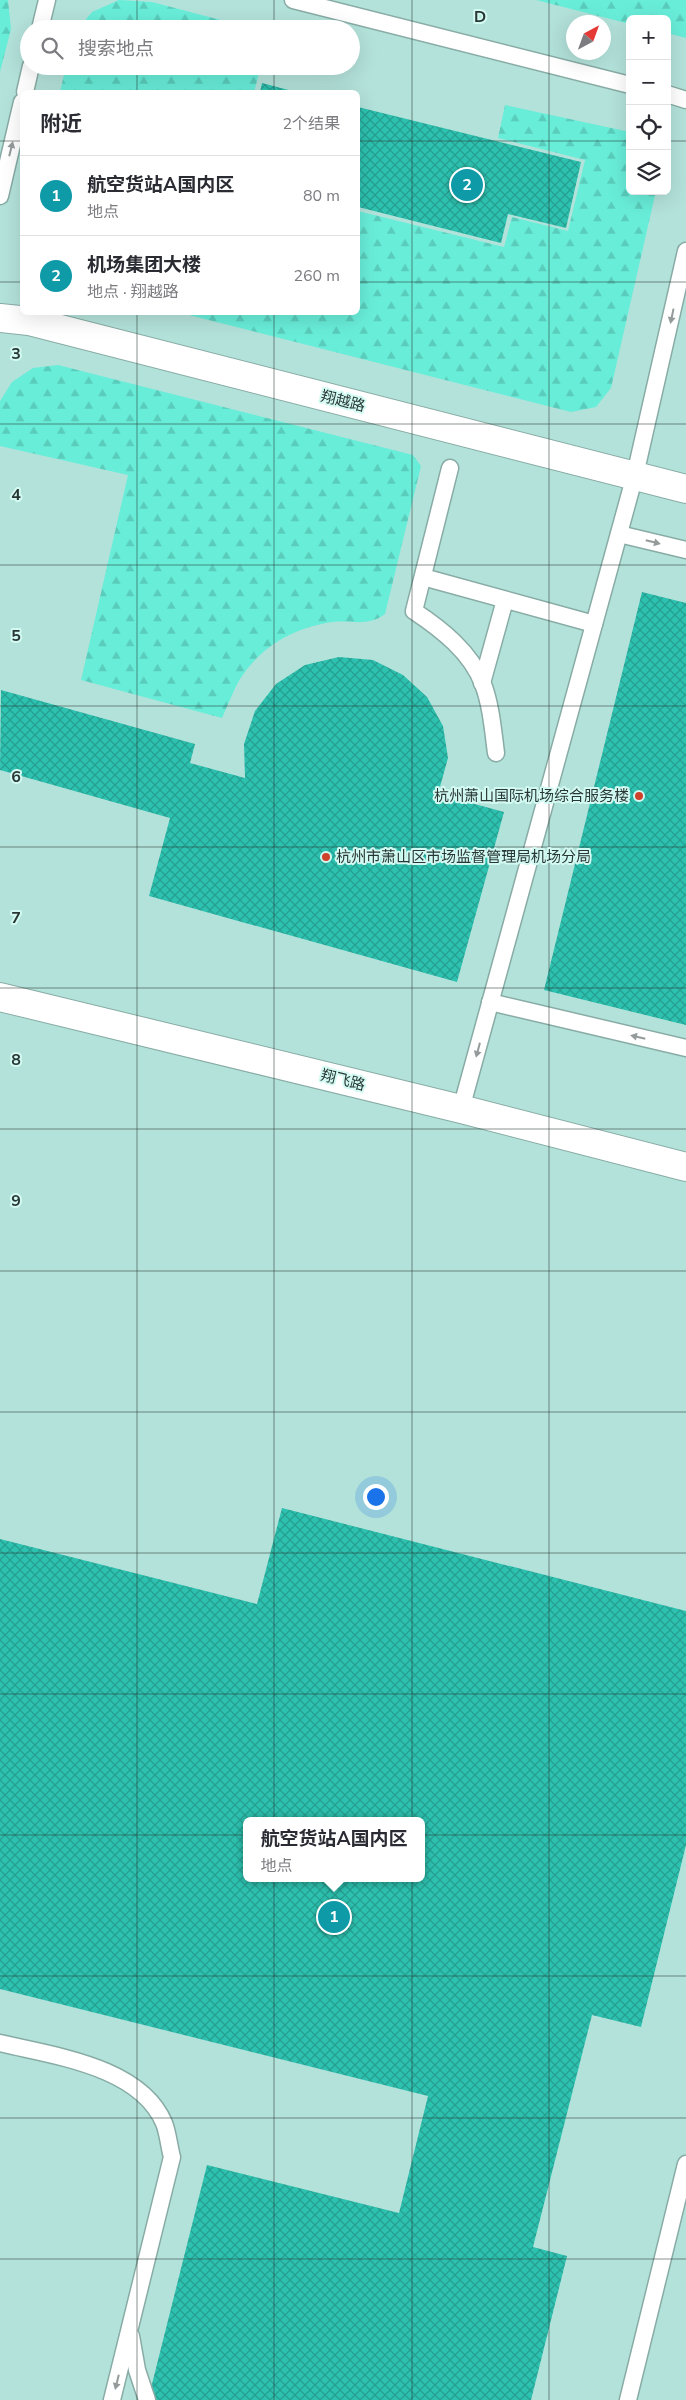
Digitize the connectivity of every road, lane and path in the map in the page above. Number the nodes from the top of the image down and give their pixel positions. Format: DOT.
graph roads {
  1 [pos="47,0"];
  2 [pos="293,0"];
  3 [pos="42,20"];
  4 [pos="29,75"];
  5 [pos="626,83"];
  6 [pos="25,90"];
  7 [pos="20,111"];
  8 [pos="0,196"];
  9 [pos="686,251"];
  10 [pos="0,318"];
  11 [pos="450,468"];
  12 [pos="635,476"];
  13 [pos="686,488"];
  14 [pos="619,534"];
  15 [pos="686,550"];
  16 [pos="423,577"];
  17 [pos="505,600"];
  18 [pos="594,624"];
  19 [pos="482,683"];
  20 [pos="496,753"];
  21 [pos="0,997"];
  22 [pos="490,1002"];
  23 [pos="686,1048"];
  24 [pos="462,1109"];
  25 [pos="686,1167"];
  26 [pos="0,2043"];
  27 [pos="686,2164"];
  28 [pos="130,2329"];
  29 [pos="112,2400"];
  30 [pos="147,2400"];
  31 [pos="628,2400"];
  1 -- 3 [label="lane"];
  2 -- 5 [label="lane"];
  4 -- 6 [label="lane"];
  8 -- 7 [label="lane, one-way"];
  9 -- 12 [label="lane, one-way"];
  10 -- 12 [label="street, 翔越路"];
  11 -- 16 [label="lane"];
  12 -- 13 [label="street, 翔越路"];
  12 -- 14 [label="lane"];
  14 -- 15 [label="lane, one-way"];
  14 -- 18 [label="lane"];
  16 -- 17 [label="lane"];
  16 -- 19 [label="lane"];
  17 -- 18 [label="lane"];
  17 -- 19 [label="lane"];
  18 -- 22 [label="lane"];
  19 -- 20 [label="lane"];
  21 -- 24 [label="street, 翔飞路"];
  23 -- 22 [label="lane, one-way"];
  22 -- 24 [label="lane, one-way"];
  24 -- 25 [label="street, 翔飞路"];
  26 -- 28 [label="lane"];
  27 -- 31 [label="lane"];
  28 -- 29 [label="lane, one-way"];
  28 -- 30 [label="lane"];
}
